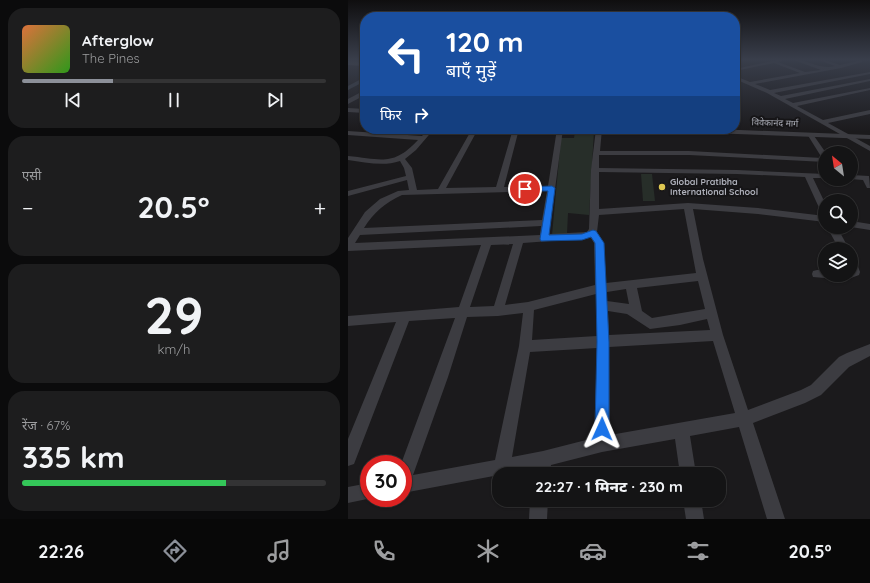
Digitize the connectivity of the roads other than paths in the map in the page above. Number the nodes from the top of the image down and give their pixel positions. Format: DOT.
graph roads {
  1 [pos="752,83"];
  2 [pos="816,83"];
  3 [pos="854,83"];
  4 [pos="870,89"];
  5 [pos="769,92"];
  6 [pos="360,95"];
  7 [pos="781,98"];
  8 [pos="348,102"];
  9 [pos="792,105"];
  10 [pos="348,110"];
  11 [pos="360,111"];
  12 [pos="870,112"];
  13 [pos="822,122"];
  14 [pos="740,132"];
  15 [pos="348,133"];
  16 [pos="360,134"];
  17 [pos="363,134"];
  18 [pos="427,134"];
  19 [pos="472,134"];
  20 [pos="515,134"];
  21 [pos="559,134"];
  22 [pos="598,134"];
  23 [pos="810,134"];
  24 [pos="848,136"];
  25 [pos="870,137"];
  26 [pos="423,138"];
  27 [pos="818,147"];
  28 [pos="870,149"];
  29 [pos="596,153"];
  30 [pos="348,158"];
  31 [pos="401,158"];
  32 [pos="818,158"];
  33 [pos="595,170"];
  34 [pos="808,175"];
  35 [pos="818,176"];
  36 [pos="410,177"];
  37 [pos="858,177"];
  38 [pos="869,183"];
  39 [pos="552,188"];
  40 [pos="499,189"];
  41 [pos="441,191"];
  42 [pos="413,192"];
  43 [pos="348,194"];
  44 [pos="818,197"];
  45 [pos="688,206"];
  46 [pos="594,212"];
  47 [pos="818,218"];
  48 [pos="547,223"];
  49 [pos="858,225"];
  50 [pos="870,227"];
  51 [pos="357,232"];
  52 [pos="593,233"];
  53 [pos="544,239"];
  54 [pos="519,240"];
  55 [pos="486,241"];
  56 [pos="348,246"];
  57 [pos="703,276"];
  58 [pos="630,285"];
  59 [pos="601,288"];
  60 [pos="602,305"];
  61 [pos="529,307"];
  62 [pos="498,311"];
  63 [pos="463,312"];
  64 [pos="712,313"];
  65 [pos="637,314"];
  66 [pos="406,316"];
  67 [pos="348,321"];
  68 [pos="717,335"];
  69 [pos="603,342"];
  70 [pos="525,346"];
  71 [pos="870,350"];
  72 [pos="744,419"];
  73 [pos="681,429"];
  74 [pos="602,444"];
  75 [pos="412,455"];
  76 [pos="348,458"];
  77 [pos="502,466"];
  78 [pos="542,466"];
  79 [pos="687,467"];
  80 [pos="412,483"];
  81 [pos="360,493"];
  82 [pos="348,495"];
  83 [pos="539,507"];
  84 [pos="693,507"];
  85 [pos="538,519"];
  86 [pos="695,519"];
  87 [pos="776,519"];
  1 -- 5 [label="street"];
  2 -- 5 [label="street"];
  3 -- 7 [label="street"];
  4 -- 9 [label="street"];
  5 -- 7 [label="street"];
  6 -- 8 [label="street"];
  7 -- 9 [label="street"];
  9 -- 13 [label="street"];
  10 -- 11 [label="street"];
  12 -- 13 [label="street"];
  13 -- 24 [label="street"];
  14 -- 23 [label="street, विवेकानंद मार्ग"];
  15 -- 16 [label="street"];
  17 -- 26 [label="street"];
  18 -- 26 [label="street"];
  19 -- 41 [label="street"];
  20 -- 40 [label="street"];
  21 -- 39 [label="street"];
  22 -- 29 [label="street"];
  23 -- 24 [label="street, विवेकानंद मार्ग"];
  23 -- 27 [label="street"];
  24 -- 25 [label="street, विवेकानंद मार्ग"];
  24 -- 28 [label="street"];
  26 -- 31 [label="street"];
  29 -- 32 [label="street"];
  29 -- 33 [label="street"];
  30 -- 31 [label="street"];
  31 -- 36 [label="street"];
  33 -- 34 [label="street"];
  33 -- 46 [label="street"];
  34 -- 35 [label="street"];
  34 -- 44 [label="street"];
  36 -- 42 [label="street"];
  36 -- 43 [label="street"];
  37 -- 38 [label="street"];
  39 -- 40 [label="street"];
  39 -- 48 [label="street"];
  40 -- 41 [label="street"];
  41 -- 42 [label="street"];
  42 -- 51 [label="street"];
  45 -- 46 [label="street"];
  45 -- 47 [label="street"];
  45 -- 57 [label="street"];
  46 -- 52 [label="street"];
  48 -- 51 [label="street"];
  48 -- 53 [label="street"];
  49 -- 50 [label="street"];
  51 -- 56 [label="street"];
  52 -- 53 [label="street"];
  52 -- 59 [label="street"];
  53 -- 54 [label="street"];
  54 -- 55 [label="street"];
  54 -- 62 [label="street"];
  55 -- 56 [label="street"];
  55 -- 63 [label="street"];
  57 -- 58 [label="street"];
  57 -- 64 [label="street"];
  58 -- 59 [label="street"];
  58 -- 65 [label="street"];
  59 -- 60 [label="street"];
  59 -- 61 [label="street"];
  60 -- 65 [label="street"];
  60 -- 69 [label="street"];
  61 -- 62 [label="street"];
  61 -- 70 [label="street"];
  62 -- 63 [label="street"];
  63 -- 66 [label="street"];
  63 -- 75 [label="street"];
  64 -- 65 [label="street"];
  64 -- 68 [label="street"];
  66 -- 67 [label="street"];
  66 -- 76 [label="street"];
  68 -- 69 [label="street"];
  68 -- 72 [label="street"];
  69 -- 70 [label="street"];
  69 -- 74 [label="street"];
  70 -- 77 [label="street"];
  71 -- 72 [label="street"];
  72 -- 73 [label="street"];
  72 -- 87 [label="street"];
  73 -- 74 [label="street"];
  73 -- 79 [label="street"];
  74 -- 78 [label="street"];
  77 -- 78 [label="street"];
  77 -- 80 [label="street"];
  81 -- 82 [label="street"];
  83 -- 85 [label="street"];
  84 -- 86 [label="street"];
}
